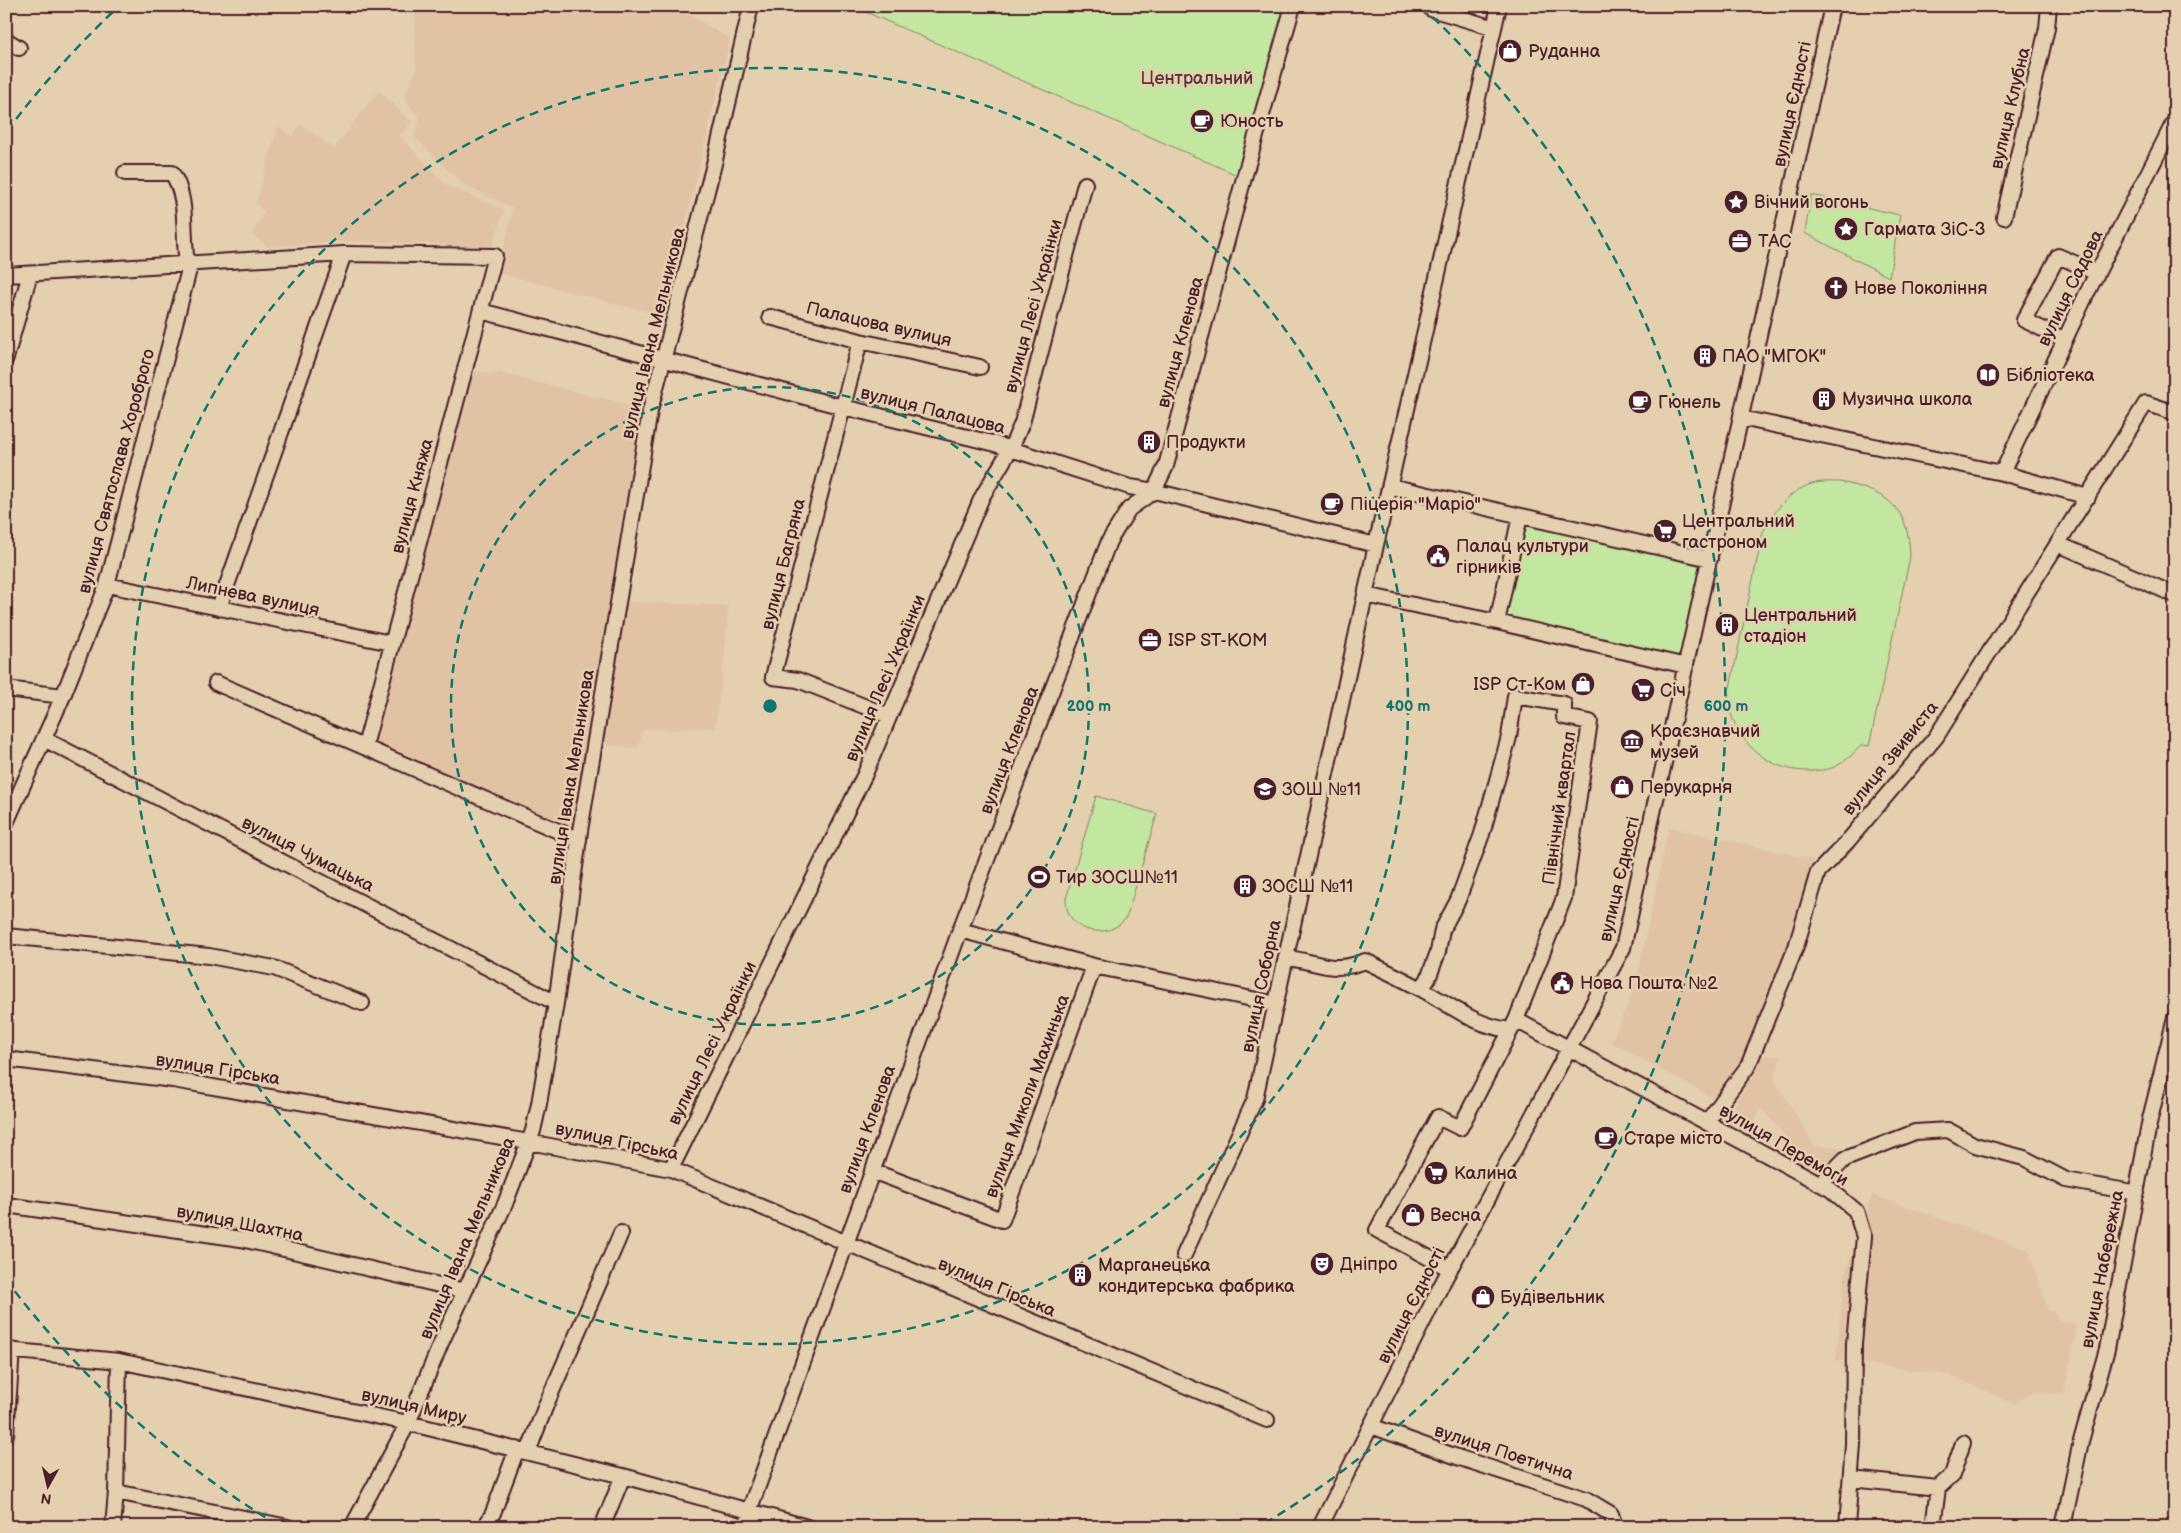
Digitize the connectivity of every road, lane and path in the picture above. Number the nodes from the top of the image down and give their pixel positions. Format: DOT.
graph roads {
  1 [pos="751,6"];
  2 [pos="1293,6"];
  3 [pos="1499,6"];
  4 [pos="1832,6"];
  5 [pos="2049,6"];
  6 [pos="1432,7"];
  7 [pos="1494,28"];
  8 [pos="6,40"];
  9 [pos="19,48"];
  10 [pos="2175,120"];
  11 [pos="125,173"];
  12 [pos="1085,184"];
  13 [pos="2004,217"];
  14 [pos="344,254"];
  15 [pos="189,263"];
  16 [pos="2097,273"];
  17 [pos="30,274"];
  18 [pos="6,275"];
  19 [pos="481,311"];
  20 [pos="770,317"];
  21 [pos="2065,340"];
  22 [pos="860,341"];
  23 [pos="6,358"];
  24 [pos="664,360"];
  25 [pos="980,367"];
  26 [pos="843,408"];
  27 [pos="2175,412"];
  28 [pos="1741,418"];
  29 [pos="1011,448"];
  30 [pos="2002,473"];
  31 [pos="1390,486"];
  32 [pos="1154,491"];
  33 [pos="2088,497"];
  34 [pos="1520,516"];
  35 [pos="2058,544"];
  36 [pos="1376,545"];
  37 [pos="1710,558"];
  38 [pos="107,585"];
  39 [pos="1365,595"];
  40 [pos="2175,595"];
  41 [pos="219,608"];
  42 [pos="1497,622"];
  43 [pos="391,643"];
  44 [pos="1686,666"];
  45 [pos="216,684"];
  46 [pos="6,689"];
  47 [pos="62,696"];
  48 [pos="889,716"];
  49 [pos="44,739"];
  50 [pos="365,746"];
  51 [pos="7,821"];
  52 [pos="579,840"];
  53 [pos="960,930"];
  54 [pos="6,936"];
  55 [pos="1286,958"];
  56 [pos="1094,966"];
  57 [pos="1421,989"];
  58 [pos="556,1003"];
  59 [pos="362,1004"];
  60 [pos="1276,1004"];
  61 [pos="2175,1018"];
  62 [pos="1514,1025"];
  63 [pos="1569,1049"];
  64 [pos="6,1059"];
  65 [pos="1707,1122"];
  66 [pos="529,1142"];
  67 [pos="671,1169"];
  68 [pos="872,1171"];
  69 [pos="1820,1184"];
  70 [pos="2137,1193"];
  71 [pos="6,1205"];
  72 [pos="621,1233"];
  73 [pos="845,1244"];
  74 [pos="1184,1255"];
  75 [pos="1450,1269"];
  76 [pos="464,1291"];
  77 [pos="9,1350"];
  78 [pos="119,1361"];
  79 [pos="1267,1420"];
  80 [pos="408,1423"];
  81 [pos="1371,1426"];
  82 [pos="6,1435"];
  83 [pos="1963,1443"];
  84 [pos="522,1451"];
  85 [pos="624,1476"];
  86 [pos="1851,1480"];
  87 [pos="1938,1488"];
  88 [pos="116,1492"];
  89 [pos="749,1511"];
  90 [pos="112,1527"];
  91 [pos="288,1527"];
  92 [pos="352,1527"];
  93 [pos="485,1527"];
  94 [pos="602,1527"];
  95 [pos="748,1527"];
  96 [pos="807,1527"];
  97 [pos="1320,1527"];
  98 [pos="1615,1527"];
  99 [pos="1847,1527"];
  100 [pos="1933,1527"];
  101 [pos="2063,1527"];
  1 -- 24 [label="street, вулиця Івана Мельникова"];
  2 -- 32 [label="street, вулиця Кленова"];
  3 -- 7 [label="street, вулиця Соборна"];
  4 -- 28 [label="street, вулиця Єдності"];
  5 -- 13 [label="street, вулиця Клубна"];
  6 -- 7 [label="street"];
  7 -- 31 [label="street, вулиця Соборна"];
  8 -- 9 [label="street"];
  10 -- 16 [label="street, вулиця Садова"];
  11 -- 15 [label="street"];
  12 -- 29 [label="street, вулиця Лесі Українки"];
  14 -- 15 [label="street"];
  14 -- 19 [label="street, вулиця Княжа"];
  14 -- 41 [label="street"];
  15 -- 17 [label="street"];
  15 -- 38 [label="street, вулиця Святослава Хороброго"];
  16 -- 21 [label="street, вулиця Садова"];
  16 -- 21 [label="street"];
  17 -- 18 [label="street"];
  17 -- 23 [label="street"];
  19 -- 24 [label="street, вулиця Палацова"];
  19 -- 43 [label="street, вулиця Княжа"];
  20 -- 22 [label="street, Палацова вулиця"];
  21 -- 30 [label="street, вулиця Садова"];
  22 -- 25 [label="street, Палацова вулиця"];
  22 -- 26 [label="street, вулиця Багряна"];
  24 -- 26 [label="street, вулиця Палацова"];
  24 -- 52 [label="street, вулиця Івана Мельникова"];
  26 -- 29 [label="street, вулиця Палацова"];
  26 -- 48 [label="street, вулиця Багряна"];
  27 -- 33 [label="street, вулиця Звивиста"];
  28 -- 30 [label="street"];
  28 -- 37 [label="street, вулиця Єдності"];
  29 -- 32 [label="street, вулиця Палацова"];
  29 -- 48 [label="street, вулиця Лесі Українки"];
  30 -- 33 [label="street"];
  31 -- 34 [label="street"];
  31 -- 36 [label="street, вулиця Соборна"];
  32 -- 36 [label="street, вулиця Палацова"];
  32 -- 53 [label="street, вулиця Кленова"];
  33 -- 35 [label="street, вулиця Звивиста"];
  34 -- 37 [label="street"];
  34 -- 42 [label="street"];
  35 -- 40 [label="street"];
  35 -- 65 [label="street, вулиця Звивиста"];
  36 -- 39 [label="street, вулиця Соборна"];
  37 -- 44 [label="street, вулиця Єдності"];
  38 -- 41 [label="street, Липнева вулиця"];
  38 -- 47 [label="street, вулиця Святослава Хороброго"];
  39 -- 42 [label="street"];
  39 -- 55 [label="street, вулиця Соборна"];
  41 -- 43 [label="street, Липнева вулиця"];
  42 -- 44 [label="street"];
  43 -- 50 [label="street, вулиця Княжа"];
  44 -- 63 [label="street, вулиця Єдності"];
  45 -- 50 [label="street"];
  46 -- 47 [label="street"];
  47 -- 49 [label="street, вулиця Святослава Хороброго"];
  48 -- 67 [label="street, вулиця Лесі Українки"];
  49 -- 51 [label="street, вулиця Святослава Хороброго"];
  49 -- 58 [label="street, вулиця Чумацька"];
  50 -- 52 [label="street"];
  52 -- 58 [label="street, вулиця Івана Мельникова"];
  53 -- 56 [label="street"];
  53 -- 68 [label="street, вулиця Кленова"];
  54 -- 59 [label="street"];
  55 -- 57 [label="street"];
  55 -- 60 [label="street, вулиця Соборна"];
  56 -- 60 [label="street"];
  56 -- 68 [label="street, вулиця Миколи Махинька"];
  57 -- 62 [label="street"];
  57 -- 62 [label="street, Північний квартал"];
  58 -- 66 [label="street, вулиця Івана Мельникова"];
  60 -- 74 [label="street, вулиця Соборна"];
  61 -- 70 [label="street, вулиця Набережна"];
  62 -- 63 [label="street"];
  62 -- 75 [label="street, Північний квартал"];
  63 -- 65 [label="street, вулиця Перемоги"];
  63 -- 75 [label="street, вулиця Єдності"];
  64 -- 66 [label="street, вулиця Гірська"];
  65 -- 69 [label="street, вулиця Перемоги"];
  66 -- 67 [label="street, вулиця Гірська"];
  66 -- 76 [label="street, вулиця Івана Мельникова"];
  67 -- 73 [label="street, вулиця Гірська"];
  68 -- 73 [label="street, вулиця Кленова"];
  69 -- 70 [label="street"];
  69 -- 86 [label="street, вулиця Перемоги"];
  70 -- 101 [label="street, вулиця Набережна"];
  71 -- 76 [label="street, вулиця Шахтна"];
  72 -- 84 [label="street"];
  73 -- 79 [label="street, вулиця Гірська"];
  73 -- 89 [label="street, вулиця Кленова"];
  75 -- 81 [label="street, вулиця Єдності"];
  76 -- 80 [label="street, вулиця Івана Мельникова"];
  77 -- 78 [label="street, вулиця Миру"];
  77 -- 82 [label="street"];
  78 -- 80 [label="street, вулиця Миру"];
  78 -- 88 [label="street"];
  80 -- 84 [label="street, вулиця Миру"];
  80 -- 92 [label="street, вулиця Івана Мельникова"];
  81 -- 97 [label="street, вулиця Єдності"];
  81 -- 98 [label="street, вулиця Поетична"];
  83 -- 87 [label="street"];
  84 -- 85 [label="street, вулиця Миру"];
  84 -- 93 [label="street"];
  85 -- 89 [label="street, вулиця Миру"];
  85 -- 94 [label="street"];
  86 -- 87 [label="street"];
  86 -- 99 [label="street, вулиця Перемоги"];
  87 -- 100 [label="street"];
  88 -- 90 [label="street"];
  88 -- 91 [label="street"];
  89 -- 95 [label="street, вулиця Кленова"];
  89 -- 96 [label="street, вулиця Миру"];
}
